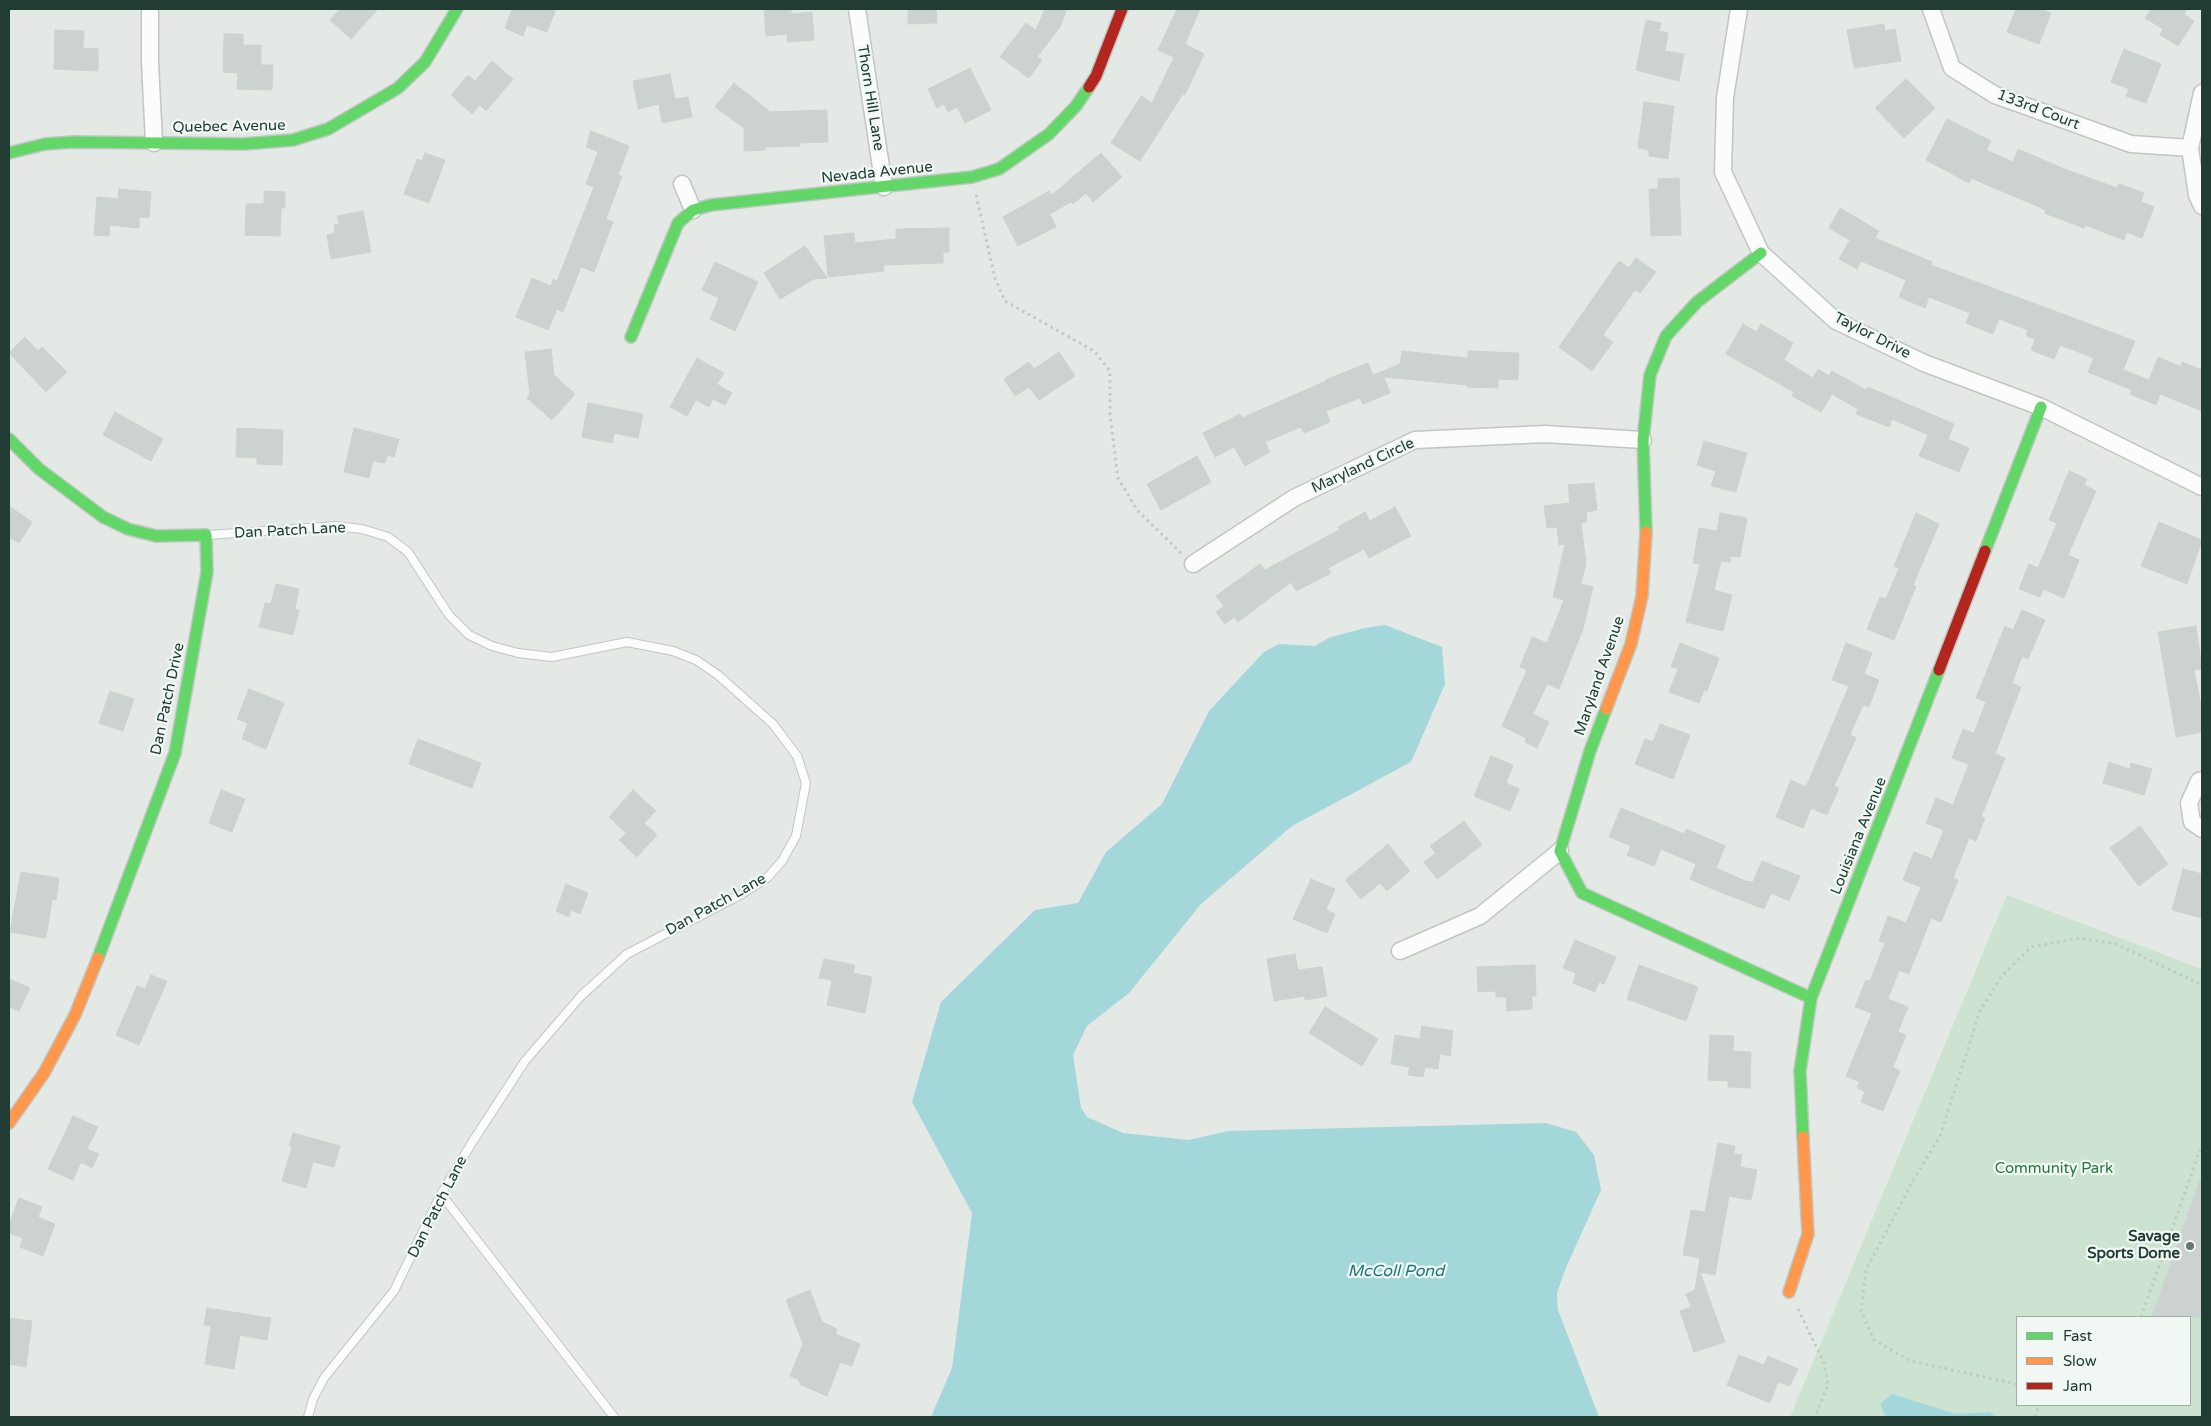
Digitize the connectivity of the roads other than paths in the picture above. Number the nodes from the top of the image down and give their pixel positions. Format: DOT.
graph roads {
  1 [pos="150,9"];
  2 [pos="457,9"];
  3 [pos="857,9"];
  4 [pos="1122,9"];
  5 [pos="1739,9"];
  6 [pos="1931,9"];
  7 [pos="2202,93"];
  8 [pos="154,143"];
  9 [pos="2190,148"];
  10 [pos="9,153"];
  11 [pos="682,184"];
  12 [pos="884,187"];
  13 [pos="2202,206"];
  14 [pos="694,210"];
  15 [pos="1760,253"];
  16 [pos="630,336"];
  17 [pos="2041,407"];
  18 [pos="9,439"];
  19 [pos="1643,440"];
  20 [pos="2202,487"];
  21 [pos="206,535"];
  22 [pos="1193,564"];
  23 [pos="2202,780"];
  24 [pos="2202,829"];
  25 [pos="1560,851"];
  26 [pos="1400,951"];
  27 [pos="1812,998"];
  28 [pos="9,1123"];
  29 [pos="441,1194"];
  30 [pos="1789,1292"];
  31 [pos="308,1417"];
  32 [pos="614,1417"];
  1 -- 8 [label="street"];
  2 -- 8 [label="street, Quebec Avenue"];
  3 -- 12 [label="street, Thorn Hill Lane"];
  4 -- 12 [label="street, Nevada Avenue"];
  5 -- 15 [label="street, Taylor Drive"];
  6 -- 9 [label="street, 133rd Court"];
  7 -- 9 [label="street"];
  8 -- 10 [label="street, Quebec Avenue"];
  9 -- 13 [label="street"];
  11 -- 14 [label="street"];
  12 -- 14 [label="street, Nevada Avenue"];
  14 -- 16 [label="street"];
  15 -- 17 [label="street, Taylor Drive"];
  15 -- 19 [label="street, Maryland Avenue"];
  17 -- 20 [label="street, Taylor Drive"];
  17 -- 27 [label="street, Louisiana Avenue"];
  18 -- 21 [label="street"];
  19 -- 22 [label="street, Maryland Circle"];
  19 -- 25 [label="street, Maryland Avenue"];
  21 -- 28 [label="street, Dan Patch Drive"];
  21 -- 29 [label="lane, Dan Patch Lane"];
  23 -- 24 [label="street"];
  25 -- 26 [label="street"];
  25 -- 27 [label="street"];
  27 -- 30 [label="street, Louisiana Avenue"];
  29 -- 31 [label="lane, Dan Patch Lane"];
  29 -- 32 [label="lane"];
}
